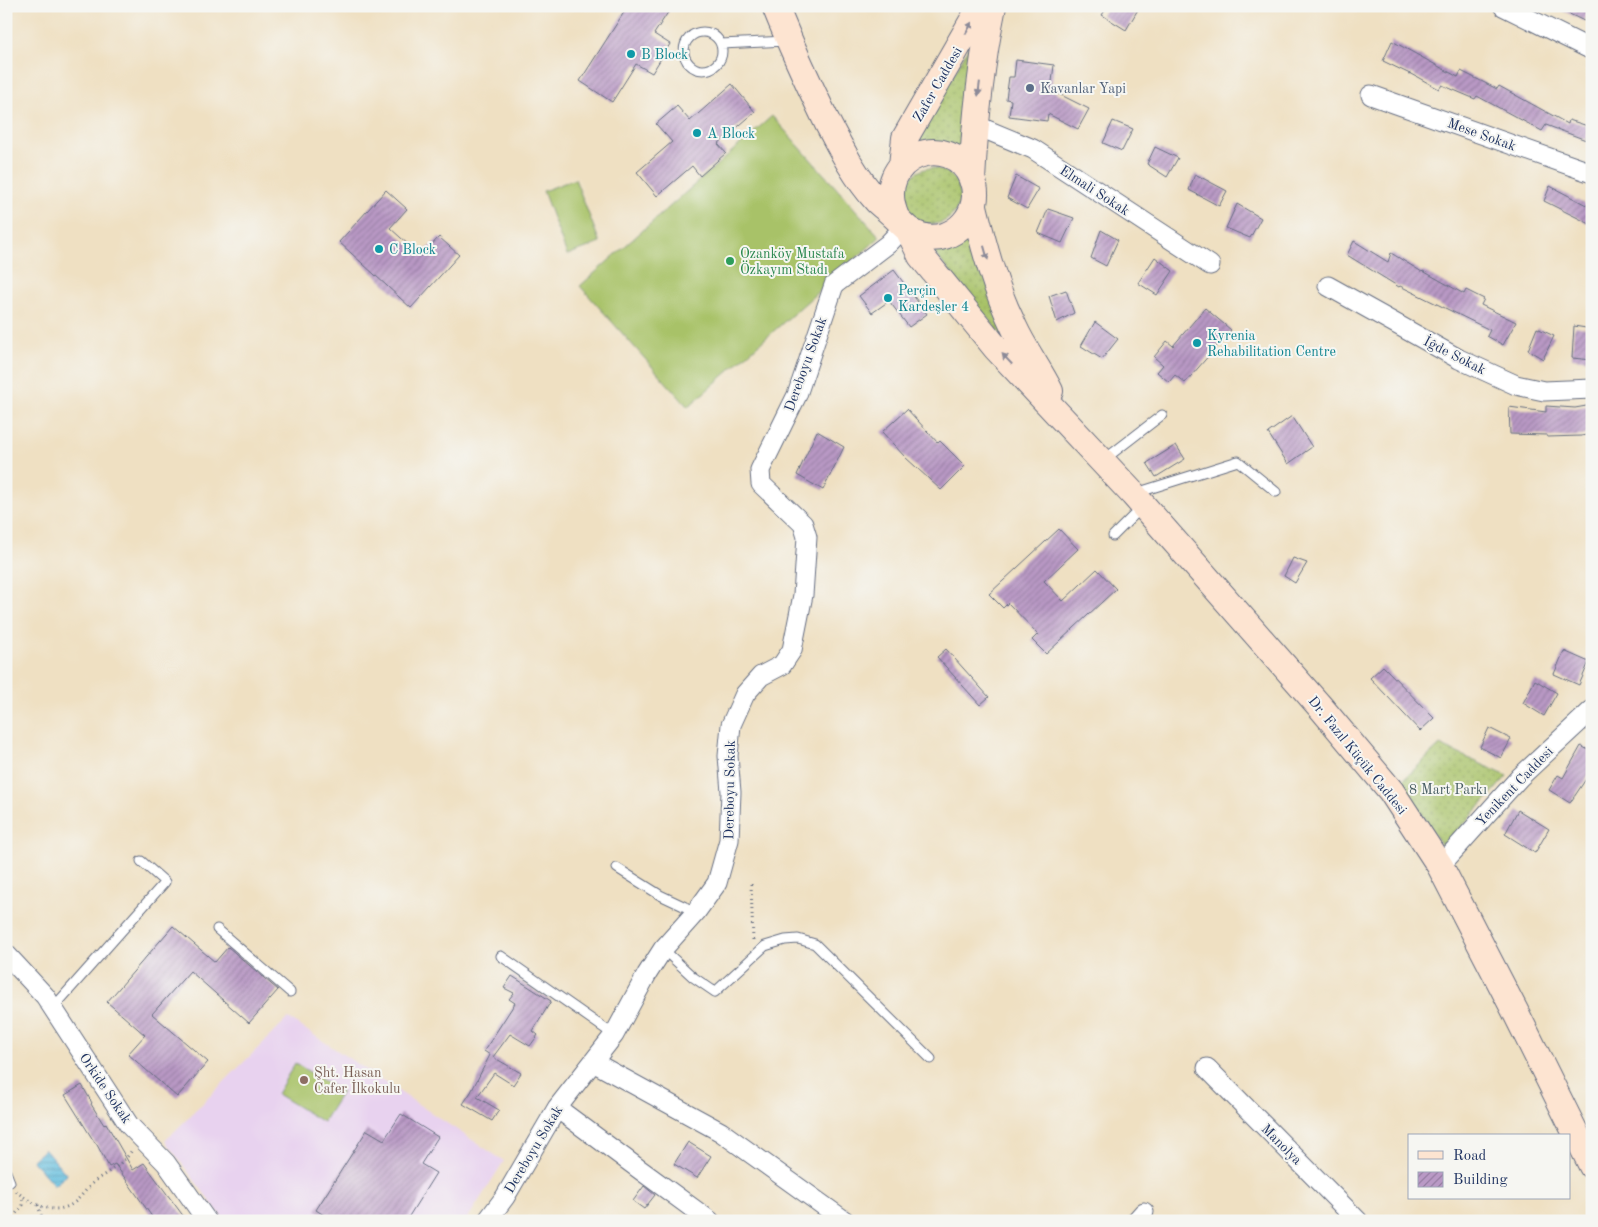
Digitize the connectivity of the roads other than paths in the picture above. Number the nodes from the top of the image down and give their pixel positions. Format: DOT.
graph roads {
  1 [pos="775,6"];
  2 [pos="981,6"];
  3 [pos="993,6"];
  4 [pos="1503,6"];
  5 [pos="789,40"];
  6 [pos="721,44"];
  7 [pos="1592,50"];
  8 [pos="1372,95"];
  9 [pos="975,125"];
  10 [pos="846,159"];
  11 [pos="900,167"];
  12 [pos="1592,173"];
  13 [pos="972,180"];
  14 [pos="974,206"];
  15 [pos="903,225"];
  16 [pos="1210,265"];
  17 [pos="1328,286"];
  18 [pos="1592,389"];
  19 [pos="1162,415"];
  20 [pos="1065,420"];
  21 [pos="1103,461"];
  22 [pos="1276,492"];
  23 [pos="1138,500"];
  24 [pos="1113,536"];
  25 [pos="1591,711"];
  26 [pos="140,860"];
  27 [pos="1440,866"];
  28 [pos="617,868"];
  29 [pos="696,912"];
  30 [pos="216,929"];
  31 [pos="663,949"];
  32 [pos="6,954"];
  33 [pos="501,956"];
  34 [pos="290,992"];
  35 [pos="52,1008"];
  36 [pos="614,1036"];
  37 [pos="931,1059"];
  38 [pos="593,1062"];
  39 [pos="1207,1068"];
  40 [pos="557,1108"];
  41 [pos="1592,1166"];
  42 [pos="6,1172"];
  43 [pos="10,1182"];
  44 [pos="207,1221"];
  45 [pos="487,1221"];
  46 [pos="710,1221"];
  47 [pos="845,1221"];
  48 [pos="1358,1221"];
  1 -- 5 [label="street, Dr. Fazıl Küçük Caddesi"];
  11 -- 2 [label="street, Zafer Caddesi, one-way"];
  3 -- 9 [label="street, Zafer Caddesi, one-way"];
  4 -- 7 [label="street"];
  5 -- 6 [label="lane"];
  5 -- 10 [label="street, Dr. Fazıl Küçük Caddesi"];
  6 -- 6 [label="lane"];
  8 -- 12 [label="street, Mese Sokak"];
  9 -- 13 [label="street, Zafer Caddesi"];
  9 -- 16 [label="street, Elmali Sokak"];
  10 -- 11 [label="street"];
  10 -- 15 [label="street, Dr. Fazıl Küçük Caddesi"];
  11 -- 13 [label="street"];
  11 -- 15 [label="street"];
  13 -- 14 [label="street"];
  14 -- 15 [label="street"];
  14 -- 20 [label="street, Dr. Fazıl Küçük Caddesi, one-way"];
  20 -- 15 [label="street, Dr. Fazıl Küçük Caddesi, one-way"];
  15 -- 29 [label="street, Dereboyu Sokak"];
  17 -- 18 [label="street, İĝde Sokak"];
  19 -- 21 [label="lane"];
  20 -- 21 [label="street, Dr. Fazıl Küçük Caddesi"];
  21 -- 23 [label="street, Dr. Fazıl Küçük Caddesi"];
  22 -- 23 [label="lane"];
  23 -- 24 [label="lane"];
  23 -- 27 [label="street, Dr. Fazıl Küçük Caddesi"];
  25 -- 27 [label="street, Yenikent Caddesi"];
  26 -- 35 [label="lane"];
  27 -- 41 [label="street, Dr. Fazıl Küçük Caddesi"];
  28 -- 29 [label="lane"];
  29 -- 31 [label="street, Dereboyu Sokak"];
  30 -- 34 [label="lane"];
  31 -- 36 [label="street, Dereboyu Sokak"];
  31 -- 37 [label="lane"];
  32 -- 35 [label="street, Orkide Sokak"];
  33 -- 36 [label="lane"];
  35 -- 44 [label="street, Orkide Sokak"];
  36 -- 38 [label="street, Dereboyu Sokak"];
  38 -- 40 [label="street, Dereboyu Sokak"];
  38 -- 47 [label="street"];
  39 -- 48 [label="street, Manolya"];
  40 -- 45 [label="street, Dereboyu Sokak"];
  40 -- 46 [label="street"];
  42 -- 43 [label="lane"];
}
